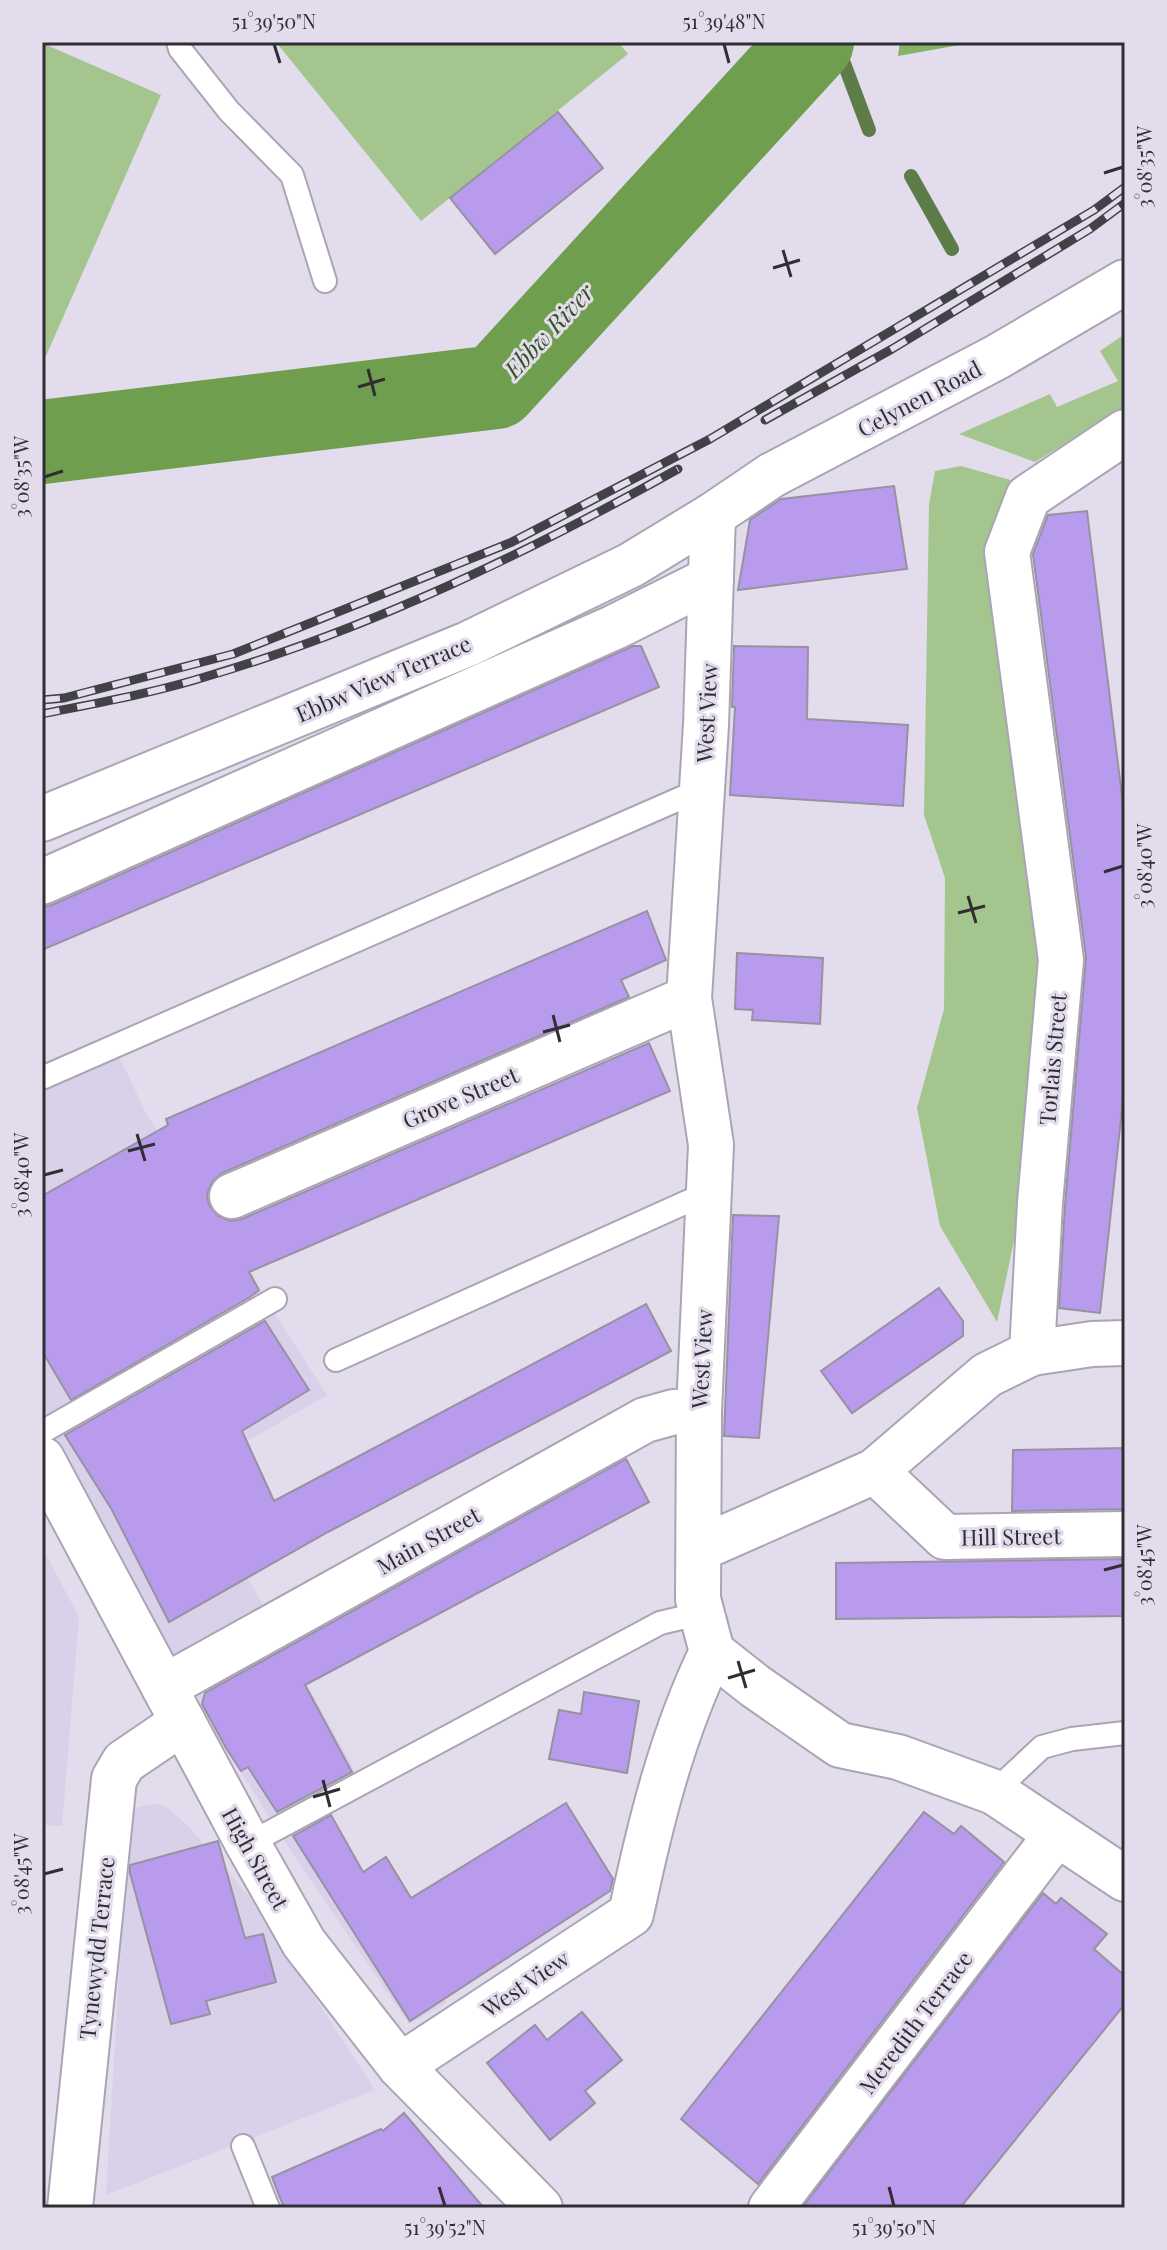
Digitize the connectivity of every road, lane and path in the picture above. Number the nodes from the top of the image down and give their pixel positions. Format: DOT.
graph roads {
  1 [pos="178,42"];
  2 [pos="1118,278"];
  3 [pos="325,281"];
  4 [pos="1125,432"];
  5 [pos="713,515"];
  6 [pos="711,579"];
  7 [pos="702,789"];
  8 [pos="42,819"];
  9 [pos="42,882"];
  10 [pos="689,998"];
  11 [pos="42,1078"];
  12 [pos="709,1192"];
  13 [pos="232,1196"];
  14 [pos="275,1299"];
  15 [pos="1125,1343"];
  16 [pos="1032,1353"];
  17 [pos="336,1360"];
  18 [pos="699,1411"];
  19 [pos="42,1432"];
  20 [pos="42,1459"];
  21 [pos="875,1471"];
  22 [pos="1125,1534"];
  23 [pos="699,1549"];
  24 [pos="707,1632"];
  25 [pos="174,1705"];
  26 [pos="1125,1733"];
  27 [pos="994,1792"];
  28 [pos="1057,1834"];
  29 [pos="248,1844"];
  30 [pos="1125,1879"];
  31 [pos="400,2066"];
  32 [pos="243,2146"];
  33 [pos="70,2208"];
  34 [pos="268,2208"];
  35 [pos="540,2208"];
  36 [pos="771,2208"];
  1 -- 3 [label="lane"];
  2 -- 5 [label="street, Celynen Road"];
  4 -- 16 [label="street, Torlais Street"];
  5 -- 6 [label="street, West View"];
  5 -- 8 [label="street, Ebbw View Terrace"];
  6 -- 7 [label="street, West View"];
  6 -- 9 [label="street"];
  7 -- 10 [label="street, West View"];
  7 -- 11 [label="lane"];
  10 -- 12 [label="street, West View"];
  10 -- 13 [label="street, Grove Street"];
  12 -- 17 [label="lane"];
  12 -- 18 [label="street, West View"];
  14 -- 19 [label="lane"];
  15 -- 16 [label="street"];
  16 -- 21 [label="street"];
  18 -- 23 [label="street, West View"];
  18 -- 25 [label="street, Main Street"];
  20 -- 25 [label="street, High Street"];
  21 -- 22 [label="street, Hill Street"];
  21 -- 23 [label="street"];
  23 -- 24 [label="street, West View"];
  24 -- 27 [label="street"];
  24 -- 29 [label="lane"];
  24 -- 31 [label="street, West View"];
  25 -- 29 [label="street, High Street"];
  25 -- 33 [label="street, Tynewydd Terrace"];
  26 -- 27 [label="lane"];
  27 -- 28 [label="street"];
  28 -- 30 [label="street"];
  28 -- 36 [label="street, Meredith Terrace"];
  29 -- 31 [label="street, High Street"];
  31 -- 35 [label="street, High Street"];
  32 -- 34 [label="lane"];
}
